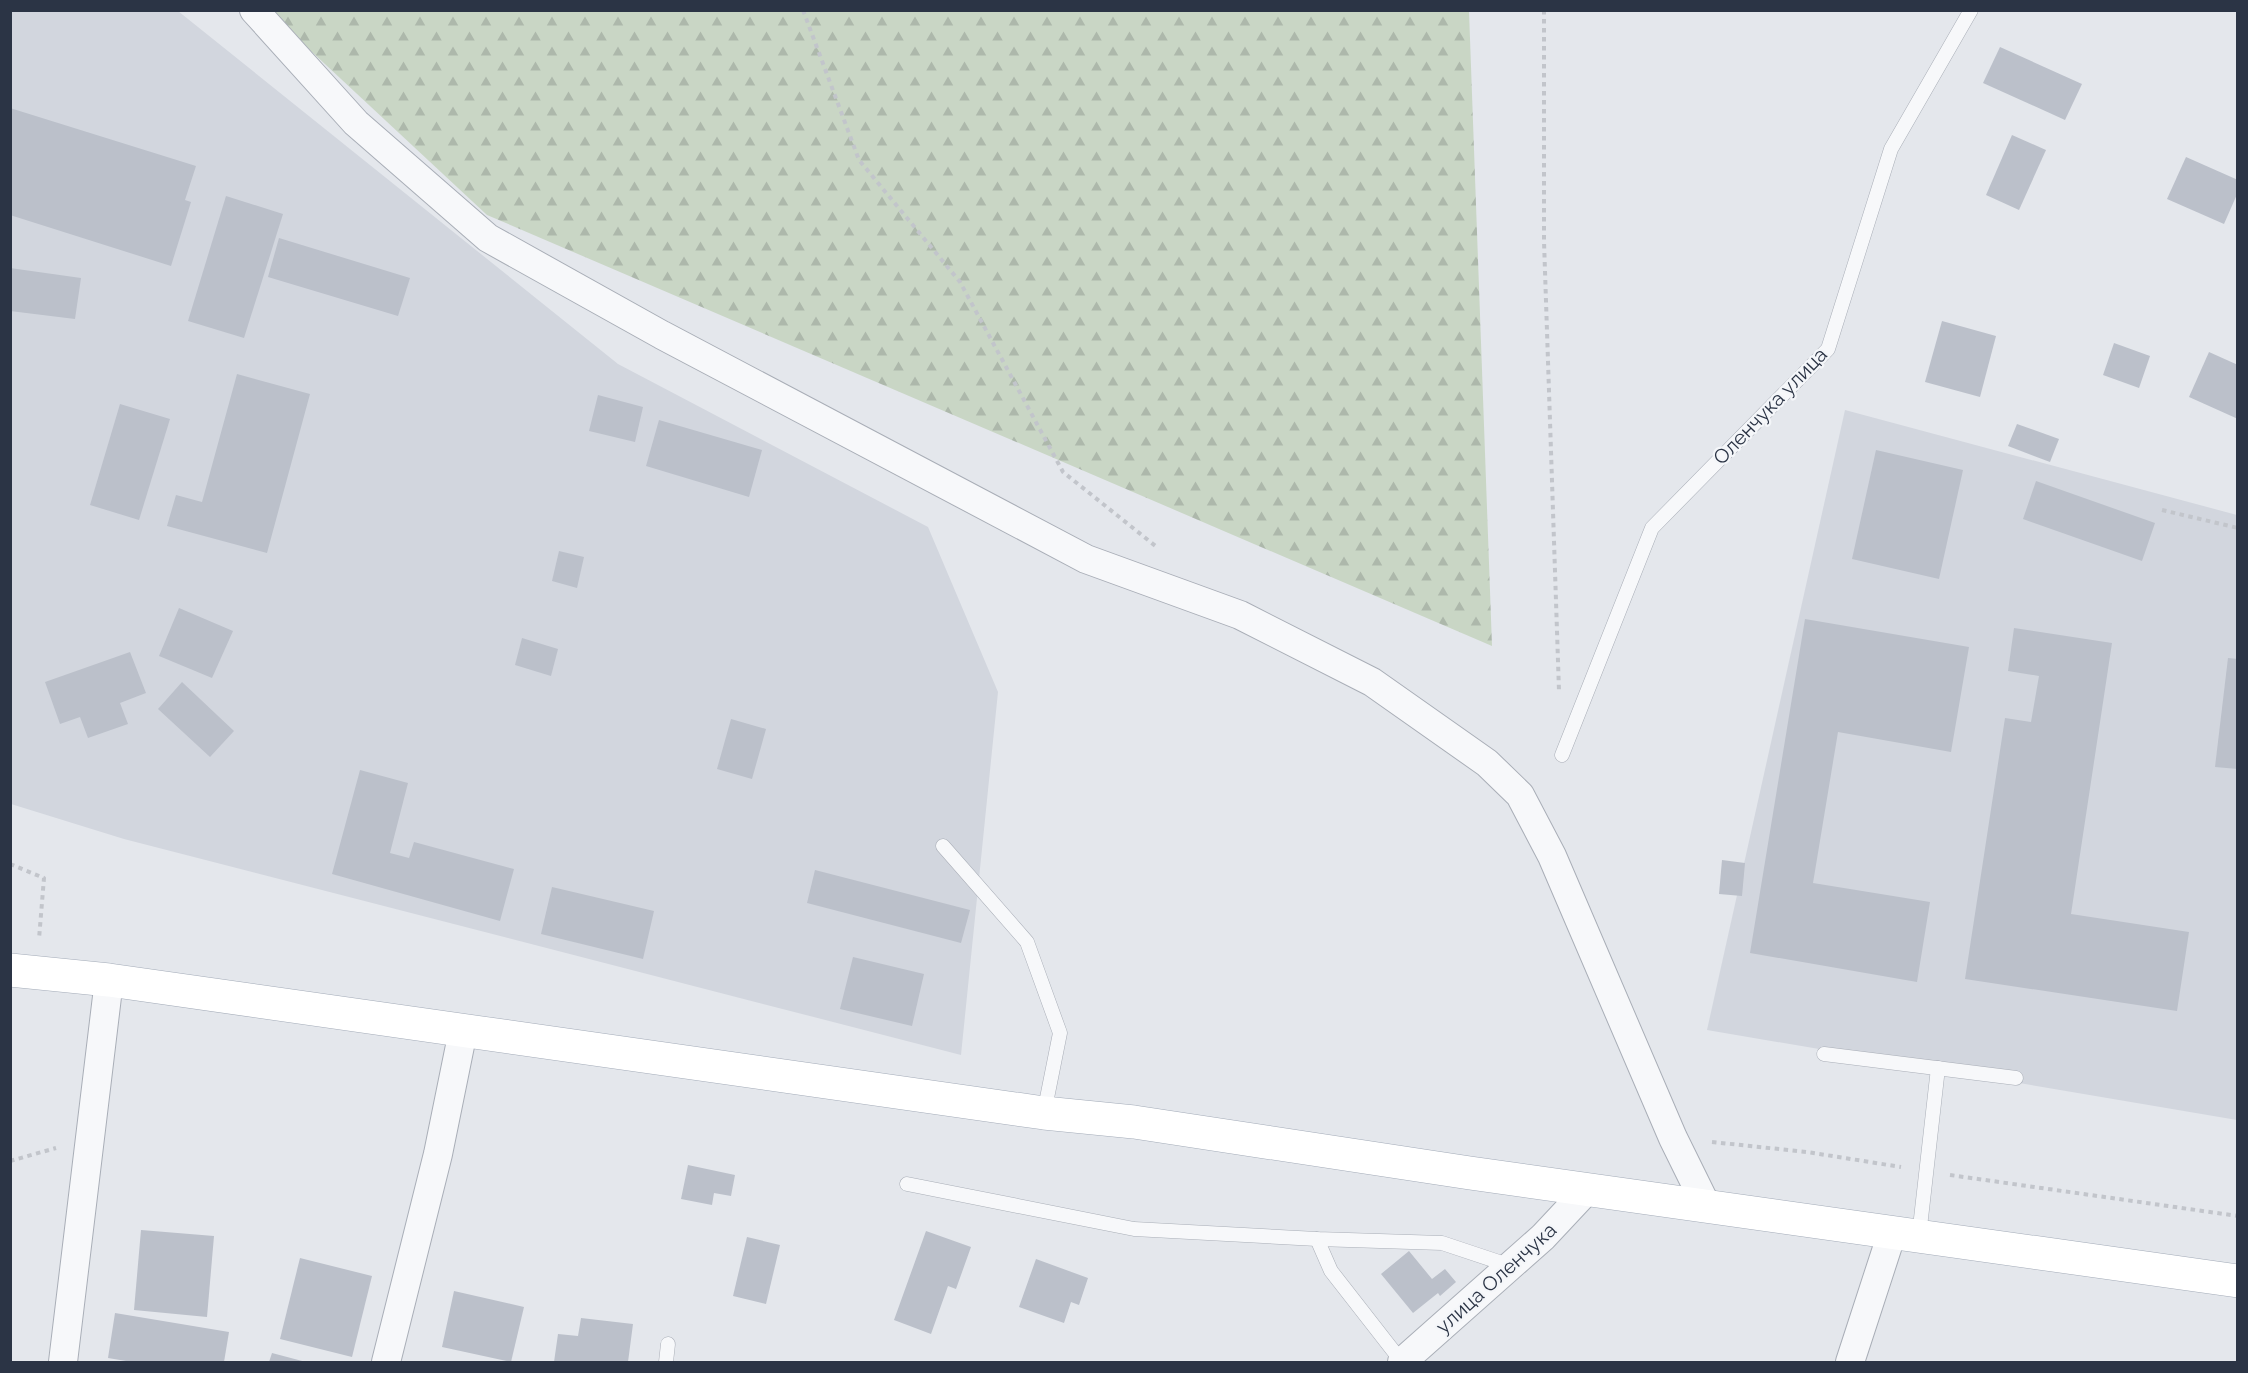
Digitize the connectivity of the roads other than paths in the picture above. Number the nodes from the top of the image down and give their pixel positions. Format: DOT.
graph roads {
  1 [pos="254,10"];
  2 [pos="1971,10"];
  3 [pos="1562,755"];
  4 [pos="943,846"];
  5 [pos="23,972"];
  6 [pos="109,980"];
  7 [pos="463,1030"];
  8 [pos="1824,1054"];
  9 [pos="1938,1068"];
  10 [pos="2016,1078"];
  11 [pos="1044,1113"];
  12 [pos="907,1184"];
  13 [pos="1587,1190"];
  14 [pos="1707,1207"];
  15 [pos="1905,1235"];
  16 [pos="1317,1239"];
  17 [pos="1511,1266"];
  18 [pos="2238,1281"];
  19 [pos="668,1344"];
  20 [pos="63,1362"];
  21 [pos="386,1362"];
  22 [pos="666,1362"];
  23 [pos="1402,1362"];
  24 [pos="1850,1362"];
  1 -- 14 [label="street"];
  2 -- 3 [label="lane, Оленчука улица"];
  4 -- 11 [label="lane"];
  5 -- 6 [label="main road"];
  6 -- 7 [label="main road"];
  6 -- 20 [label="street"];
  7 -- 11 [label="main road"];
  7 -- 21 [label="street"];
  8 -- 9 [label="lane"];
  9 -- 10 [label="lane"];
  9 -- 15 [label="lane"];
  11 -- 13 [label="main road"];
  12 -- 16 [label="lane"];
  13 -- 14 [label="main road"];
  13 -- 17 [label="street, улица Оленчука"];
  14 -- 15 [label="main road"];
  15 -- 18 [label="main road"];
  15 -- 24 [label="street"];
  16 -- 17 [label="lane"];
  16 -- 23 [label="lane"];
  17 -- 23 [label="street, улица Оленчука"];
  19 -- 22 [label="lane"];
}
